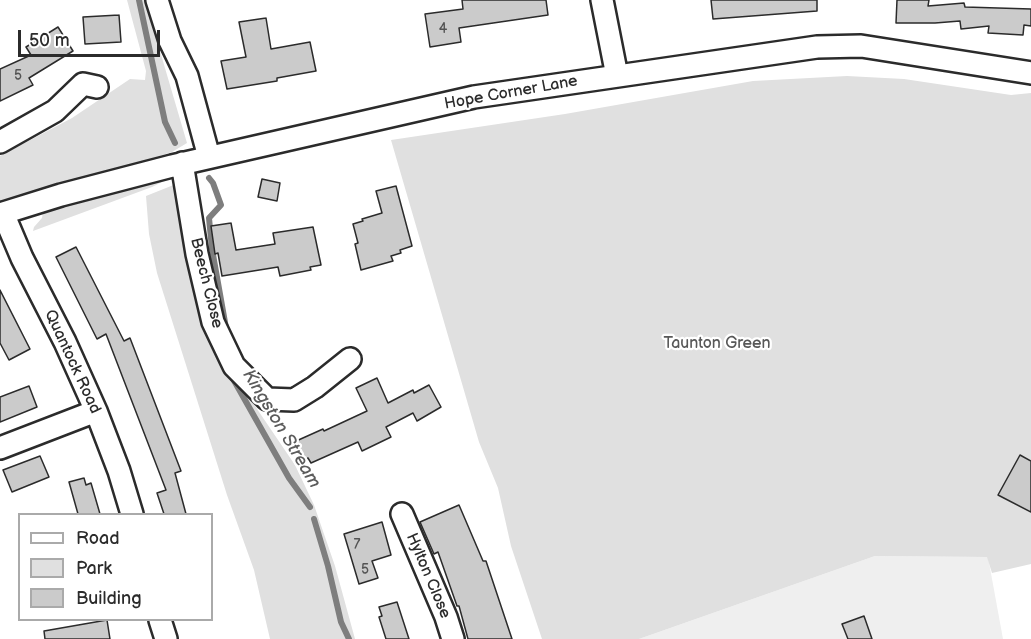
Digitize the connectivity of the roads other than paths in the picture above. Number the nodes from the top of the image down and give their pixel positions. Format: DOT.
graph roads {
  1 [pos="157,0"];
  2 [pos="602,0"];
  3 [pos="1031,73"];
  4 [pos="617,76"];
  5 [pos="86,80"];
  6 [pos="0,142"];
  7 [pos="209,158"];
  8 [pos="182,164"];
  9 [pos="1,214"];
  10 [pos="350,359"];
  11 [pos="96,411"];
  12 [pos="0,448"];
  13 [pos="132,513"];
  14 [pos="402,514"];
  15 [pos="160,621"];
  16 [pos="166,639"];
  17 [pos="453,639"];
  1 -- 7 [label="street"];
  2 -- 4 [label="street"];
  3 -- 4 [label="street, Hope Corner Lane"];
  4 -- 7 [label="street, Hope Corner Lane"];
  5 -- 6 [label="street"];
  7 -- 8 [label="street, Hope Corner Lane"];
  8 -- 9 [label="street, Hope Corner Lane"];
  8 -- 10 [label="street, Beech Close"];
  9 -- 11 [label="street, Quantock Road"];
  11 -- 12 [label="street"];
  11 -- 13 [label="street, Quantock Road"];
  14 -- 17 [label="street, Hylton Close"];
  15 -- 16 [label="street"];
}
